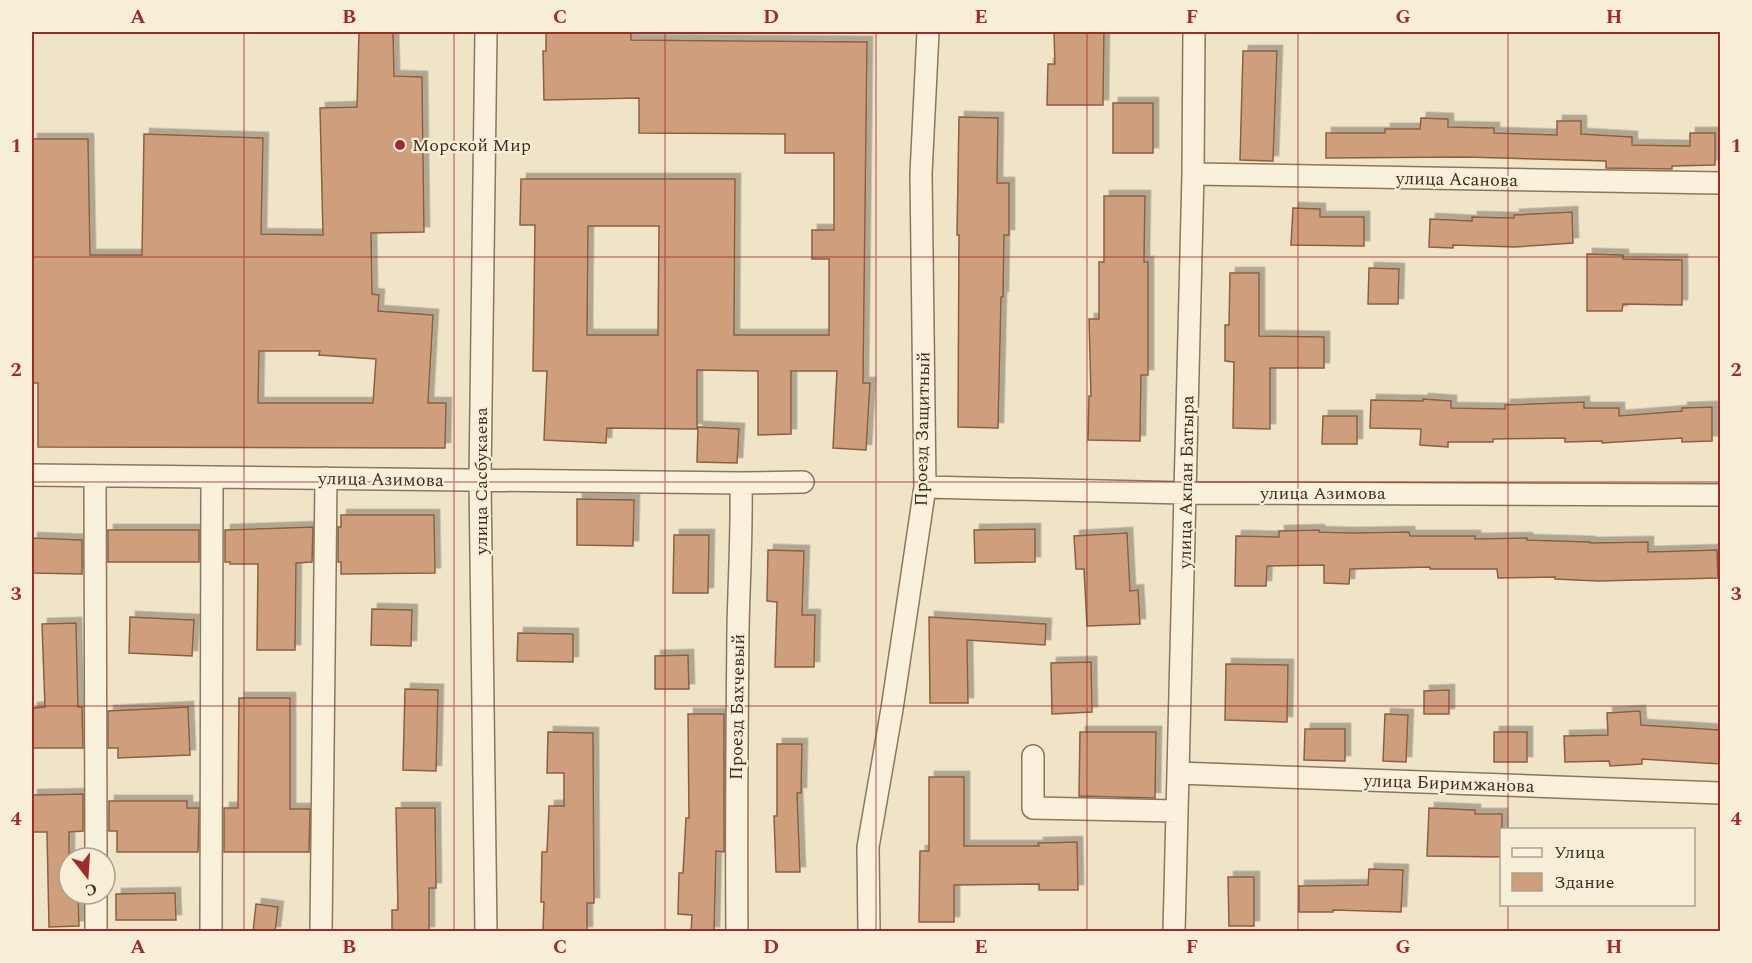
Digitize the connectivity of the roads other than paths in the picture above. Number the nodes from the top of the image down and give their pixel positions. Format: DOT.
graph roads {
  1 [pos="486,32"];
  2 [pos="928,32"];
  3 [pos="1194,32"];
  4 [pos="1194,174"];
  5 [pos="1720,183"];
  6 [pos="32,475"];
  7 [pos="94,476"];
  8 [pos="212,477"];
  9 [pos="326,478"];
  10 [pos="480,480"];
  11 [pos="803,482"];
  12 [pos="741,483"];
  13 [pos="925,487"];
  14 [pos="1185,493"];
  15 [pos="1720,495"];
  16 [pos="1033,756"];
  17 [pos="1178,773"];
  18 [pos="1720,793"];
  19 [pos="1177,811"];
  20 [pos="96,846"];
  21 [pos="96,906"];
  22 [pos="96,932"];
  23 [pos="211,932"];
  24 [pos="321,932"];
  25 [pos="486,932"];
  26 [pos="737,932"];
  27 [pos="869,932"];
  28 [pos="1174,932"];
  1 -- 10 [label="street, улица Сасбукаева"];
  2 -- 13 [label="street, Проезд Защитный"];
  3 -- 4 [label="street, улица Акпан Батыра"];
  4 -- 5 [label="street, улица Асанова"];
  4 -- 14 [label="street, улица Акпан Батыра"];
  6 -- 7 [label="street, улица Азимова"];
  7 -- 8 [label="street, улица Азимова"];
  7 -- 20 [label="street"];
  8 -- 9 [label="street, улица Азимова"];
  8 -- 23 [label="street"];
  9 -- 10 [label="street, улица Азимова"];
  9 -- 24 [label="street"];
  10 -- 12 [label="street, улица Азимова"];
  10 -- 25 [label="street, улица Сасбукаева"];
  11 -- 12 [label="street, улица Азимова"];
  12 -- 26 [label="street, Проезд Бахчевый"];
  13 -- 14 [label="street, улица Азимова"];
  13 -- 27 [label="street, Проезд Защитный"];
  14 -- 15 [label="street, улица Азимова"];
  14 -- 17 [label="street, улица Акпан Батыра"];
  16 -- 19 [label="street"];
  17 -- 18 [label="street, улица Биримжанова"];
  17 -- 19 [label="street, улица Акпан Батыра"];
  19 -- 28 [label="street, улица Акпан Батыра"];
  21 -- 22 [label="street"];
}
